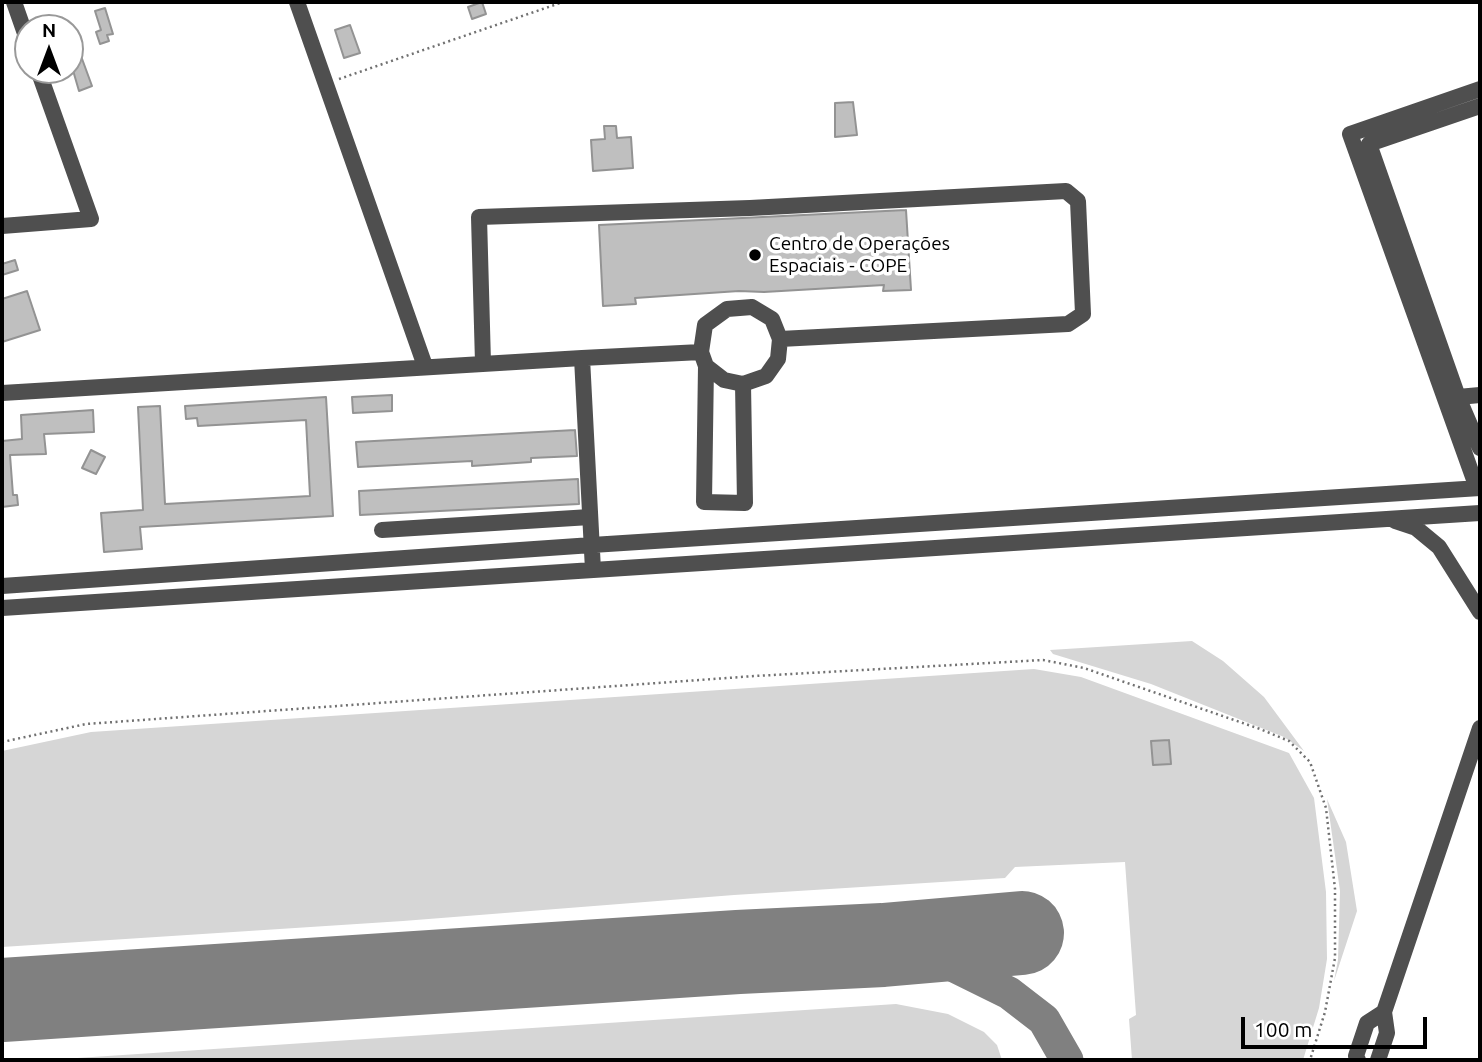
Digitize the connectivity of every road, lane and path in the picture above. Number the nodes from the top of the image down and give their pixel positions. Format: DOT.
graph roads {
  1 [pos="297,2"];
  2 [pos="563,2"];
  3 [pos="43,84"];
  4 [pos="326,84"];
  5 [pos="1480,89"];
  6 [pos="1480,106"];
  7 [pos="2,226"];
  8 [pos="779,339"];
  9 [pos="582,358"];
  10 [pos="704,359"];
  11 [pos="483,363"];
  12 [pos="425,366"];
  13 [pos="743,384"];
  14 [pos="2,393"];
  15 [pos="1480,395"];
  16 [pos="1458,397"];
  17 [pos="1472,413"];
  18 [pos="1480,448"];
  19 [pos="1479,488"];
  20 [pos="1480,513"];
  21 [pos="590,517"];
  22 [pos="1390,519"];
  23 [pos="382,530"];
  24 [pos="694,538"];
  25 [pos="592,545"];
  26 [pos="547,548"];
  27 [pos="696,563"];
  28 [pos="593,570"];
  29 [pos="549,573"];
  30 [pos="2,586"];
  31 [pos="2,608"];
  32 [pos="1480,612"];
  33 [pos="1480,728"];
  34 [pos="2,743"];
  35 [pos="1384,1012"];
  36 [pos="1310,1060"];
  37 [pos="1358,1060"];
  38 [pos="1378,1060"];
  1 -- 4 [label="street"];
  2 -- 4 [label="path"];
  3 -- 7 [label="street"];
  4 -- 12 [label="street"];
  5 -- 19 [label="street"];
  6 -- 16 [label="street"];
  8 -- 10 [label="street"];
  8 -- 11 [label="street"];
  8 -- 13 [label="street"];
  9 -- 10 [label="street"];
  9 -- 11 [label="street"];
  9 -- 21 [label="street"];
  10 -- 13 [label="street"];
  10 -- 13 [label="street"];
  11 -- 12 [label="street"];
  12 -- 14 [label="street"];
  15 -- 16 [label="street"];
  16 -- 17 [label="street"];
  17 -- 18 [label="street"];
  19 -- 24 [label="street"];
  20 -- 22 [label="street"];
  21 -- 23 [label="street"];
  21 -- 25 [label="street"];
  22 -- 27 [label="street"];
  22 -- 32 [label="street"];
  24 -- 25 [label="street"];
  24 -- 27 [label="street"];
  25 -- 26 [label="street"];
  25 -- 28 [label="street"];
  26 -- 29 [label="street"];
  26 -- 30 [label="street"];
  27 -- 28 [label="street"];
  28 -- 29 [label="street"];
  29 -- 31 [label="street"];
  33 -- 35 [label="street"];
  34 -- 36 [label="path"];
  35 -- 37 [label="street"];
  35 -- 38 [label="street"];
}
